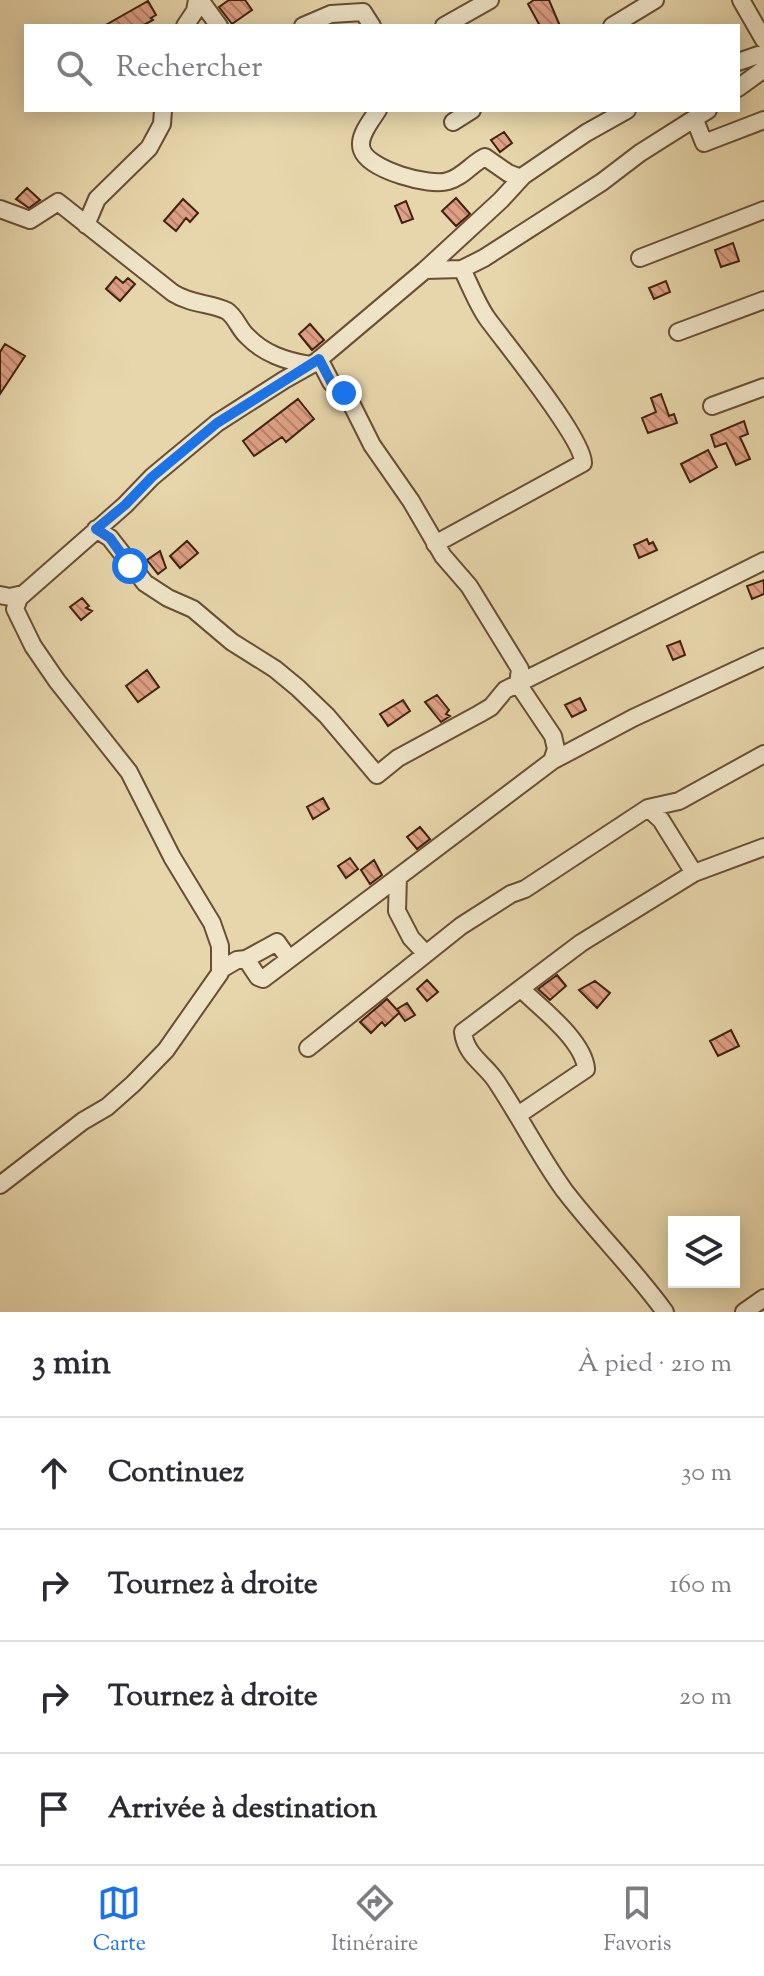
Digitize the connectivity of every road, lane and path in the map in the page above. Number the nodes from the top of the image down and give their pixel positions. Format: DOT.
graph roads {
  1 [pos="199,0"];
  2 [pos="490,0"];
  3 [pos="655,0"];
  4 [pos="741,0"];
  5 [pos="358,6"];
  6 [pos="188,24"];
  7 [pos="217,24"];
  8 [pos="308,24"];
  9 [pos="371,24"];
  10 [pos="448,24"];
  11 [pos="615,24"];
  12 [pos="764,40"];
  13 [pos="764,53"];
  14 [pos="740,61"];
  15 [pos="764,69"];
  16 [pos="740,87"];
  17 [pos="163,112"];
  18 [pos="377,112"];
  19 [pos="469,112"];
  20 [pos="623,112"];
  21 [pos="702,115"];
  22 [pos="764,120"];
  23 [pos="453,122"];
  24 [pos="521,178"];
  25 [pos="0,209"];
  26 [pos="764,210"];
  27 [pos="86,225"];
  28 [pos="640,258"];
  29 [pos="462,269"];
  30 [pos="425,270"];
  31 [pos="764,300"];
  32 [pos="678,332"];
  33 [pos="315,362"];
  34 [pos="764,387"];
  35 [pos="712,406"];
  36 [pos="96,529"];
  37 [pos="435,544"];
  38 [pos="764,561"];
  39 [pos="23,594"];
  40 [pos="0,595"];
  41 [pos="764,657"];
  42 [pos="524,676"];
  43 [pos="764,754"];
  44 [pos="552,761"];
  45 [pos="648,808"];
  46 [pos="764,847"];
  47 [pos="694,873"];
  48 [pos="398,877"];
  49 [pos="426,954"];
  50 [pos="246,959"];
  51 [pos="289,959"];
  52 [pos="220,970"];
  53 [pos="521,989"];
  54 [pos="308,1048"];
  55 [pos="518,1115"];
  56 [pos="0,1185"];
  57 [pos="764,1298"];
  58 [pos="665,1312"];
  59 [pos="744,1312"];
  1 -- 6 [label="street"];
  1 -- 7 [label="street"];
  2 -- 10 [label="street"];
  3 -- 11 [label="street"];
  4 -- 12 [label="street"];
  5 -- 8 [label="street"];
  5 -- 9 [label="street"];
  13 -- 14 [label="street"];
  15 -- 16 [label="street"];
  17 -- 27 [label="street"];
  18 -- 24 [label="street"];
  19 -- 23 [label="street"];
  20 -- 24 [label="street"];
  21 -- 22 [label="street"];
  21 -- 29 [label="street"];
  24 -- 30 [label="street"];
  25 -- 27 [label="street"];
  26 -- 28 [label="street"];
  27 -- 33 [label="street"];
  29 -- 30 [label="street"];
  29 -- 37 [label="street"];
  30 -- 33 [label="street"];
  31 -- 32 [label="street"];
  33 -- 36 [label="street"];
  33 -- 37 [label="street"];
  34 -- 35 [label="street"];
  36 -- 39 [label="street"];
  36 -- 42 [label="street"];
  37 -- 42 [label="street"];
  38 -- 42 [label="street"];
  39 -- 40 [label="street"];
  39 -- 52 [label="street"];
  41 -- 44 [label="street"];
  42 -- 44 [label="street"];
  43 -- 45 [label="street"];
  44 -- 48 [label="street"];
  45 -- 47 [label="street"];
  45 -- 49 [label="street"];
  46 -- 47 [label="street"];
  47 -- 53 [label="street"];
  48 -- 49 [label="street"];
  48 -- 51 [label="street"];
  49 -- 54 [label="street"];
  50 -- 51 [label="street"];
  50 -- 51 [label="street"];
  50 -- 52 [label="street"];
  52 -- 56 [label="street"];
  53 -- 55 [label="street"];
  53 -- 55 [label="street"];
  55 -- 58 [label="street"];
  57 -- 59 [label="street"];
}
